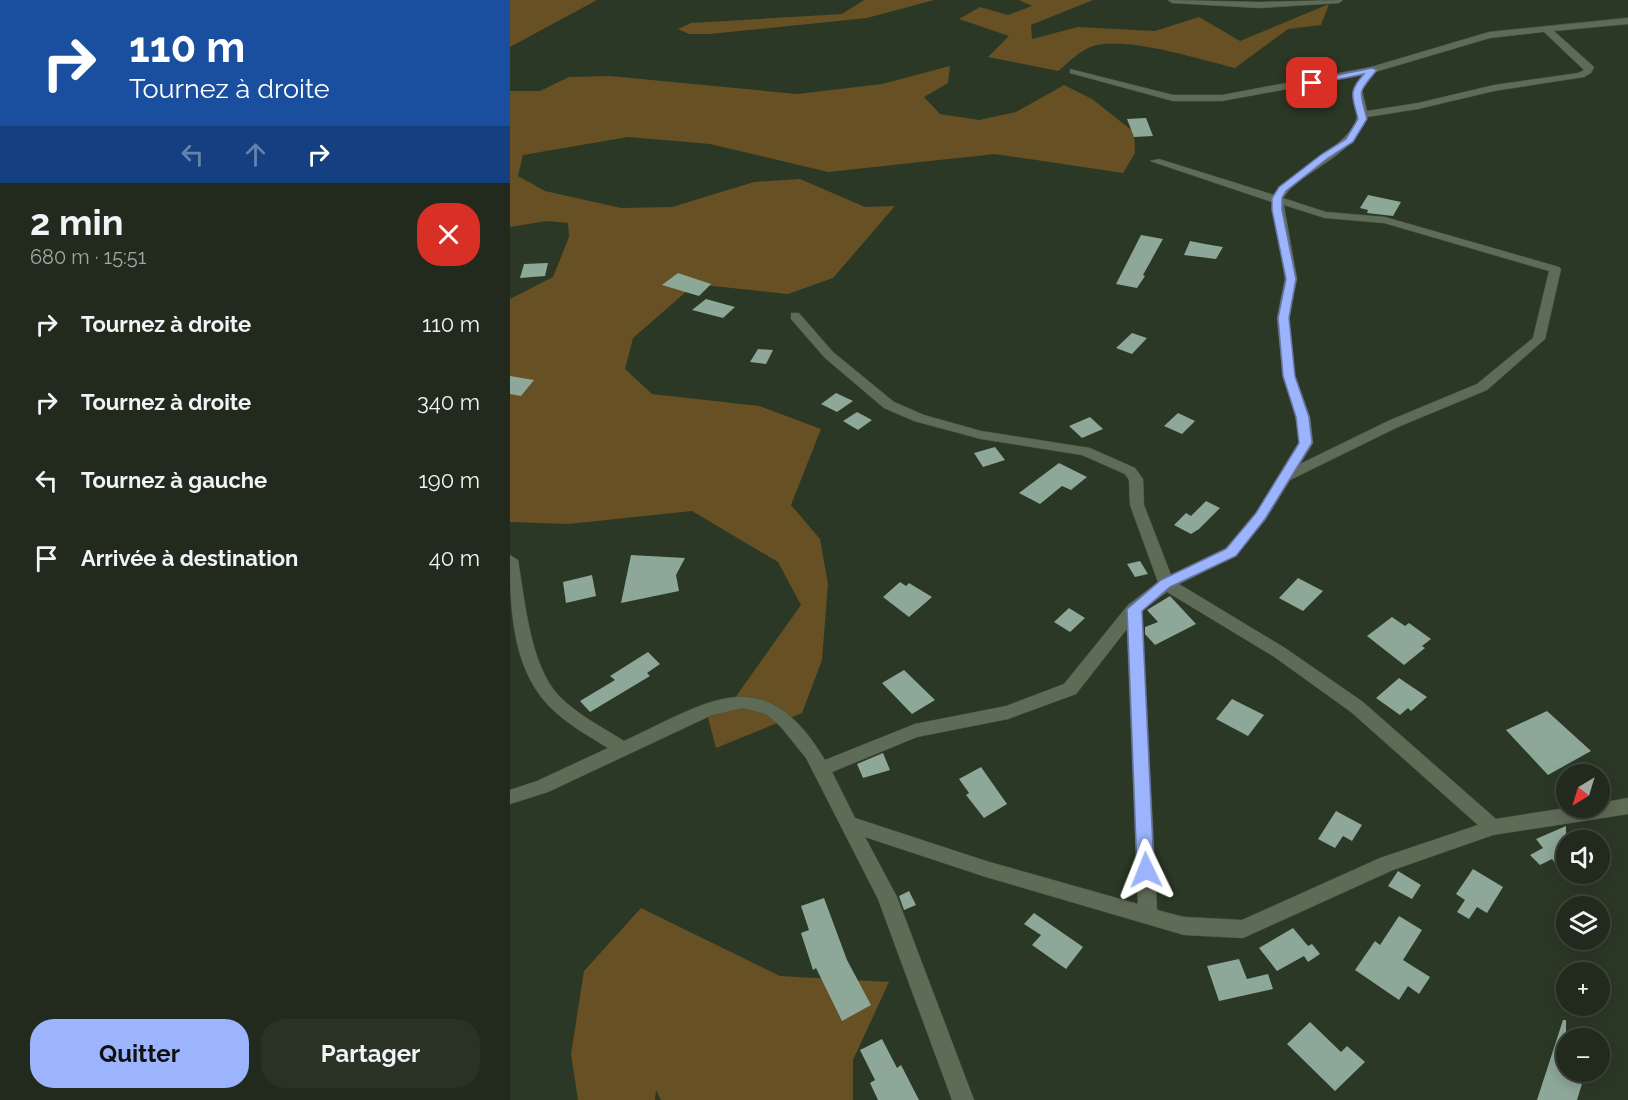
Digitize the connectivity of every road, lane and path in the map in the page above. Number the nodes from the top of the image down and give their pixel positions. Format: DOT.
graph roads {
  1 [pos="1172,0"];
  2 [pos="1339,0"];
  3 [pos="1628,21"];
  4 [pos="1546,28"];
  5 [pos="1372,70"];
  6 [pos="1073,71"];
  7 [pos="1363,115"];
  8 [pos="1155,161"];
  9 [pos="1277,198"];
  10 [pos="795,316"];
  11 [pos="1284,478"];
  12 [pos="510,560"];
  13 [pos="1166,584"];
  14 [pos="1134,609"];
  15 [pos="623,749"];
  16 [pos="822,769"];
  17 [pos="510,797"];
  18 [pos="1628,806"];
  19 [pos="849,824"];
  20 [pos="1493,827"];
  21 [pos="1148,915"];
  22 [pos="963,1100"];
  1 -- 2 [label="street"];
  3 -- 4 [label="street"];
  4 -- 5 [label="street"];
  4 -- 7 [label="street"];
  5 -- 6 [label="street"];
  5 -- 7 [label="street"];
  7 -- 9 [label="street"];
  8 -- 9 [label="street"];
  9 -- 11 [label="street"];
  9 -- 11 [label="street"];
  10 -- 13 [label="street"];
  11 -- 13 [label="street"];
  12 -- 15 [label="street"];
  13 -- 14 [label="street"];
  13 -- 20 [label="street"];
  14 -- 16 [label="street"];
  14 -- 21 [label="street"];
  15 -- 16 [label="street"];
  15 -- 17 [label="street"];
  16 -- 19 [label="street"];
  18 -- 20 [label="street"];
  19 -- 21 [label="street"];
  19 -- 22 [label="street"];
  20 -- 21 [label="street"];
}
